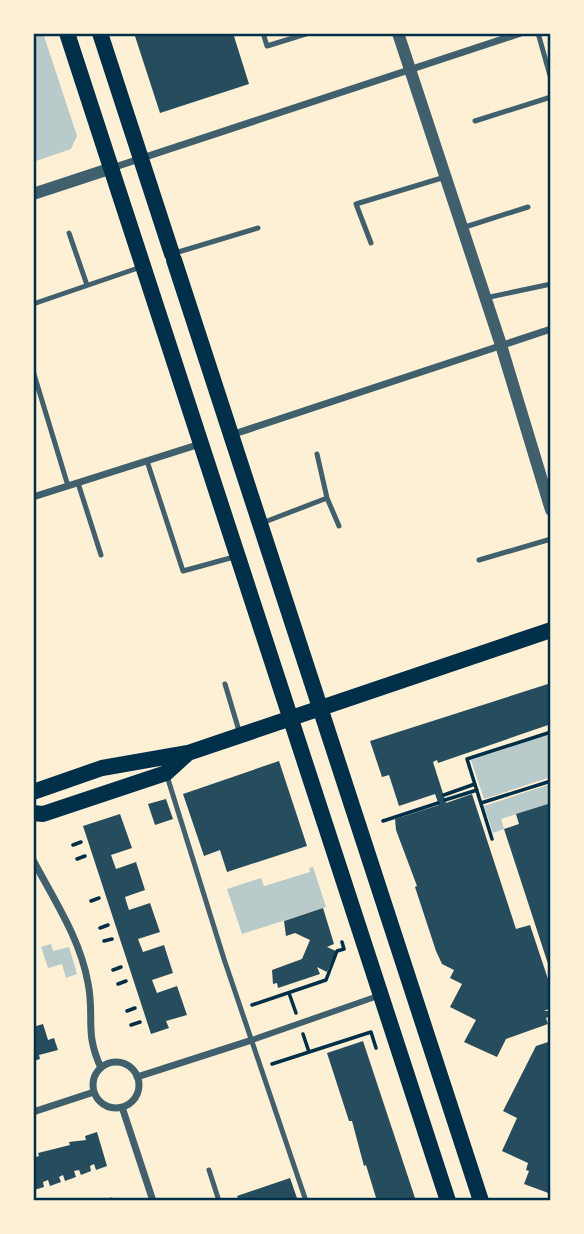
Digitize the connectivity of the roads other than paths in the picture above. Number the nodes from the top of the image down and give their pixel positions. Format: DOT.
graph roads {
  1 [pos="67,33"];
  2 [pos="100,33"];
  3 [pos="263,33"];
  4 [pos="309,33"];
  5 [pos="398,33"];
  6 [pos="522,33"];
  7 [pos="538,33"];
  8 [pos="410,70"];
  9 [pos="551,79"];
  10 [pos="551,97"];
  11 [pos="475,121"];
  12 [pos="141,159"];
  13 [pos="112,168"];
  14 [pos="445,177"];
  15 [pos="33,194"];
  16 [pos="528,207"];
  17 [pos="258,228"];
  18 [pos="462,228"];
  19 [pos="69,233"];
  20 [pos="371,243"];
  21 [pos="173,257"];
  22 [pos="144,266"];
  23 [pos="551,284"];
  24 [pos="87,285"];
  25 [pos="485,298"];
  26 [pos="33,304"];
  27 [pos="551,329"];
  28 [pos="501,345"];
  29 [pos="33,371"];
  30 [pos="230,435"];
  31 [pos="201,444"];
  32 [pos="317,454"];
  33 [pos="147,461"];
  34 [pos="78,483"];
  35 [pos="68,486"];
  36 [pos="33,497"];
  37 [pos="327,498"];
  38 [pos="551,510"];
  39 [pos="259,524"];
  40 [pos="339,526"];
  41 [pos="551,539"];
  42 [pos="101,555"];
  43 [pos="237,556"];
  44 [pos="479,560"];
  45 [pos="551,630"];
  46 [pos="225,684"];
  47 [pos="318,707"];
  48 [pos="290,718"];
  49 [pos="241,737"];
  50 [pos="188,753"];
  51 [pos="166,773"];
  52 [pos="33,792"];
  53 [pos="33,813"];
  54 [pos="33,860"];
  55 [pos="375,997"];
  56 [pos="252,1040"];
  57 [pos="101,1068"];
  58 [pos="137,1077"];
  59 [pos="94,1092"];
  60 [pos="122,1107"];
  61 [pos="33,1112"];
  62 [pos="209,1170"];
  63 [pos="153,1201"];
  64 [pos="219,1201"];
  65 [pos="306,1201"];
  66 [pos="448,1201"];
  67 [pos="481,1201"];
  1 -- 13 [label="main road"];
  2 -- 12 [label="main road"];
  3 -- 4 [label="lane"];
  5 -- 8 [label="street"];
  6 -- 8 [label="street"];
  7 -- 9 [label="lane"];
  8 -- 12 [label="street"];
  8 -- 14 [label="street"];
  10 -- 11 [label="lane"];
  12 -- 13 [label="street"];
  12 -- 21 [label="main road"];
  13 -- 15 [label="street"];
  13 -- 22 [label="main road"];
  14 -- 18 [label="street"];
  14 -- 20 [label="lane"];
  16 -- 18 [label="lane"];
  17 -- 21 [label="lane"];
  18 -- 25 [label="street"];
  19 -- 24 [label="lane"];
  21 -- 30 [label="main road"];
  22 -- 24 [label="lane"];
  22 -- 31 [label="main road"];
  23 -- 25 [label="lane"];
  24 -- 26 [label="lane"];
  25 -- 28 [label="street"];
  27 -- 28 [label="street"];
  28 -- 30 [label="street"];
  28 -- 38 [label="street"];
  29 -- 35 [label="lane"];
  30 -- 39 [label="main road"];
  31 -- 33 [label="street"];
  31 -- 43 [label="main road"];
  32 -- 37 [label="lane"];
  33 -- 34 [label="street"];
  33 -- 43 [label="lane"];
  34 -- 35 [label="street"];
  34 -- 42 [label="lane"];
  35 -- 36 [label="street"];
  37 -- 39 [label="lane"];
  37 -- 40 [label="lane"];
  39 -- 47 [label="main road"];
  41 -- 44 [label="lane"];
  43 -- 48 [label="main road"];
  45 -- 47 [label="main road"];
  46 -- 49 [label="lane"];
  47 -- 48 [label="main road"];
  47 -- 67 [label="main road"];
  48 -- 49 [label="main road"];
  48 -- 66 [label="main road"];
  49 -- 50 [label="main road"];
  50 -- 51 [label="main road"];
  50 -- 52 [label="main road"];
  51 -- 53 [label="main road"];
  51 -- 56 [label="lane"];
  54 -- 57 [label="street"];
  55 -- 56 [label="street"];
  56 -- 58 [label="street"];
  56 -- 65 [label="lane"];
  57 -- 58 [label="street"];
  57 -- 59 [label="street"];
  58 -- 60 [label="street"];
  59 -- 60 [label="street"];
  59 -- 61 [label="street"];
  60 -- 63 [label="street"];
  62 -- 64 [label="lane"];
}
